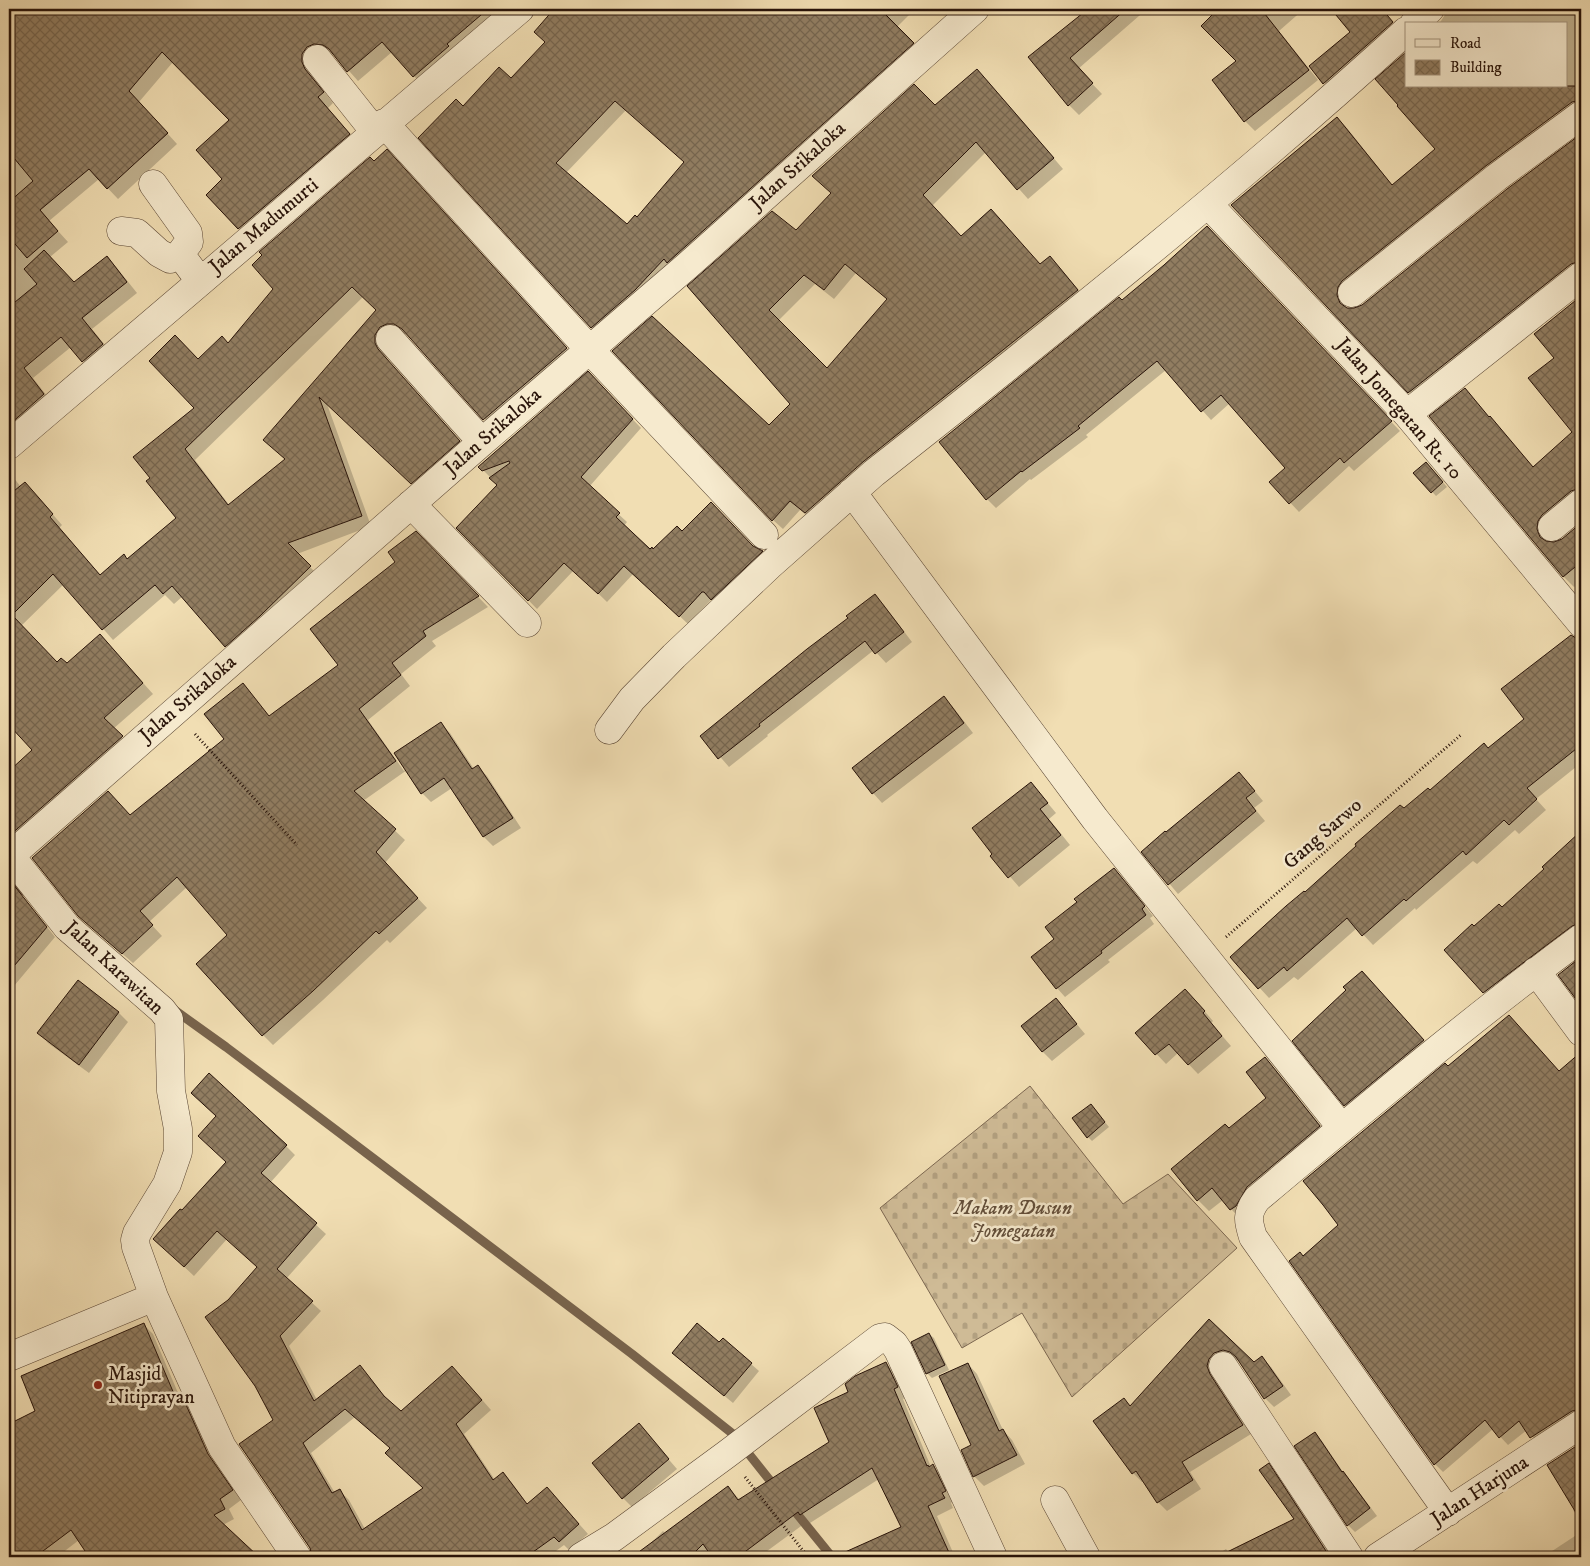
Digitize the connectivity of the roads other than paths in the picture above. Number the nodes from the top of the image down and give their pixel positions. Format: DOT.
graph roads {
  1 [pos="520,9"];
  2 [pos="975,9"];
  3 [pos="1430,9"];
  4 [pos="1416,22"];
  5 [pos="1405,32"];
  6 [pos="318,59"];
  7 [pos="1581,115"];
  8 [pos="380,128"];
  9 [pos="153,184"];
  10 [pos="1208,204"];
  11 [pos="121,231"];
  12 [pos="180,254"];
  13 [pos="1581,276"];
  14 [pos="200,281"];
  15 [pos="1352,293"];
  16 [pos="390,339"];
  17 [pos="588,349"];
  18 [pos="1407,414"];
  19 [pos="482,442"];
  20 [pos="9,445"];
  21 [pos="852,492"];
  22 [pos="1581,503"];
  23 [pos="411,504"];
  24 [pos="1552,527"];
  25 [pos="764,535"];
  26 [pos="527,623"];
  27 [pos="1581,623"];
  28 [pos="609,730"];
  29 [pos="9,855"];
  30 [pos="1581,938"];
  31 [pos="1536,971"];
  32 [pos="1581,1032"];
  33 [pos="1342,1128"];
  34 [pos="154,1297"];
  35 [pos="9,1357"];
  36 [pos="1223,1366"];
  37 [pos="1581,1424"];
  38 [pos="1055,1500"];
  39 [pos="1448,1512"];
  40 [pos="297,1557"];
  41 [pos="581,1557"];
  42 [pos="993,1557"];
  43 [pos="1086,1557"];
  44 [pos="1349,1557"];
  45 [pos="1378,1557"];
  1 -- 8 [label="street, Jalan Madumurti"];
  2 -- 17 [label="street, Jalan Srikaloka"];
  3 -- 4 [label="street"];
  5 -- 10 [label="street"];
  6 -- 8 [label="street"];
  7 -- 15 [label="street"];
  8 -- 14 [label="street, Jalan Madumurti"];
  8 -- 17 [label="street"];
  9 -- 12 [label="street"];
  10 -- 18 [label="street, Jalan Jomegatan Rt. 10"];
  10 -- 21 [label="street"];
  11 -- 12 [label="street"];
  12 -- 14 [label="street"];
  13 -- 18 [label="street"];
  14 -- 20 [label="street, Jalan Madumurti"];
  16 -- 19 [label="street"];
  17 -- 19 [label="street, Jalan Srikaloka"];
  17 -- 25 [label="street"];
  18 -- 27 [label="street, Jalan Jomegatan Rt. 10"];
  19 -- 23 [label="street, Jalan Srikaloka"];
  21 -- 28 [label="street"];
  21 -- 33 [label="street"];
  22 -- 24 [label="street"];
  23 -- 26 [label="street"];
  23 -- 29 [label="street, Jalan Srikaloka"];
  29 -- 34 [label="street, Jalan Karawitan"];
  30 -- 31 [label="street"];
  31 -- 32 [label="street"];
  31 -- 33 [label="street"];
  33 -- 39 [label="street"];
  34 -- 35 [label="street"];
  34 -- 40 [label="street, Jalan Karawitan"];
  36 -- 44 [label="street"];
  37 -- 39 [label="street, Jalan Harjuna"];
  38 -- 43 [label="street"];
  39 -- 45 [label="street, Jalan Harjuna"];
  41 -- 42 [label="street"];
}
